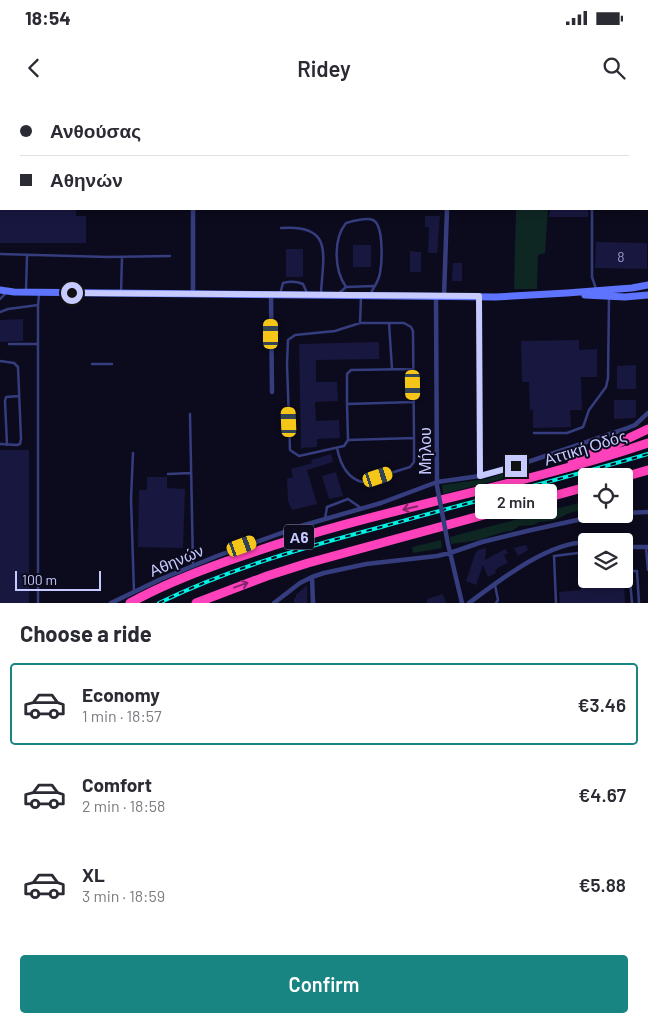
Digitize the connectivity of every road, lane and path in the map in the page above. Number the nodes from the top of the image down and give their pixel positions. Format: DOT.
graph roads {
  1 [pos="193,210"];
  2 [pos="447,210"];
  3 [pos="592,210"];
  4 [pos="281,228"];
  5 [pos="0,254"];
  6 [pos="27,255"];
  7 [pos="170,256"];
  8 [pos="122,257"];
  9 [pos="648,285"];
  10 [pos="374,286"];
  11 [pos="346,287"];
  12 [pos="596,290"];
  13 [pos="26,292"];
  14 [pos="40,292"];
  15 [pos="567,293"];
  16 [pos="1,294"];
  17 [pos="121,294"];
  18 [pos="193,294"];
  19 [pos="271,294"];
  20 [pos="279,294"];
  21 [pos="307,294"];
  22 [pos="321,294"];
  23 [pos="338,295"];
  24 [pos="361,295"];
  25 [pos="370,295"];
  26 [pos="648,295"];
  27 [pos="440,296"];
  28 [pos="479,296"];
  29 [pos="609,296"];
  30 [pos="38,306"];
  31 [pos="0,312"];
  32 [pos="360,323"];
  33 [pos="389,324"];
  34 [pos="9,344"];
  35 [pos="38,344"];
  36 [pos="0,361"];
  37 [pos="92,364"];
  38 [pos="112,364"];
  39 [pos="413,368"];
  40 [pos="392,369"];
  41 [pos="272,392"];
  42 [pos="19,396"];
  43 [pos="414,402"];
  44 [pos="347,404"];
  45 [pos="648,413"];
  46 [pos="190,414"];
  47 [pos="648,429"];
  48 [pos="534,433"];
  49 [pos="414,438"];
  50 [pos="348,440"];
  51 [pos="0,444"];
  52 [pos="648,444"];
  53 [pos="7,445"];
  54 [pos="337,448"];
  55 [pos="133,453"];
  56 [pos="648,470"];
  57 [pos="191,473"];
  58 [pos="168,474"];
  59 [pos="633,474"];
  60 [pos="480,476"];
  61 [pos="437,484"];
  62 [pos="578,489"];
  63 [pos="475,493"];
  64 [pos="361,508"];
  65 [pos="648,512"];
  66 [pos="633,513"];
  67 [pos="325,519"];
  68 [pos="578,520"];
  69 [pos="578,543"];
  70 [pos="567,546"];
  71 [pos="633,547"];
  72 [pos="647,547"];
  73 [pos="578,552"];
  74 [pos="450,553"];
  75 [pos="569,554"];
  76 [pos="193,566"];
  77 [pos="648,570"];
  78 [pos="633,571"];
  79 [pos="312,577"];
  80 [pos="495,584"];
  81 [pos="631,588"];
  82 [pos="134,592"];
  83 [pos="38,603"];
  84 [pos="111,603"];
  85 [pos="130,603"];
  86 [pos="196,603"];
  87 [pos="274,603"];
  88 [pos="313,603"];
  89 [pos="462,603"];
  90 [pos="470,603"];
  91 [pos="496,603"];
  92 [pos="556,603"];
  93 [pos="632,603"];
  94 [pos="639,603"];
  1 -- 18 [label="street"];
  2 -- 27 [label="street, Μήλου"];
  3 -- 12 [label="lane"];
  4 -- 22 [label="lane"];
  5 -- 6 [label="lane"];
  6 -- 8 [label="lane"];
  6 -- 13 [label="lane"];
  7 -- 8 [label="lane"];
  8 -- 17 [label="lane"];
  9 -- 12 [label="street"];
  10 -- 11 [label="lane"];
  10 -- 11 [label="lane"];
  10 -- 25 [label="lane"];
  11 -- 23 [label="lane"];
  12 -- 15 [label="street"];
  13 -- 14 [label="street"];
  13 -- 16 [label="street"];
  14 -- 17 [label="street"];
  14 -- 30 [label="lane"];
  15 -- 28 [label="street"];
  15 -- 29 [label="street"];
  17 -- 18 [label="street"];
  18 -- 19 [label="street"];
  19 -- 20 [label="street"];
  19 -- 41 [label="street"];
  20 -- 21 [label="street"];
  20 -- 21 [label="lane"];
  21 -- 22 [label="street"];
  22 -- 23 [label="street"];
  23 -- 24 [label="street"];
  24 -- 25 [label="street"];
  24 -- 32 [label="lane"];
  25 -- 27 [label="street"];
  26 -- 29 [label="street"];
  27 -- 28 [label="street"];
  27 -- 61 [label="street, Μήλου"];
  28 -- 60 [label="street"];
  29 -- 48 [label="lane"];
  30 -- 31 [label="lane"];
  30 -- 35 [label="lane"];
  32 -- 33 [label="lane"];
  32 -- 54 [label="lane"];
  33 -- 39 [label="lane"];
  33 -- 40 [label="lane"];
  34 -- 35 [label="lane"];
  35 -- 83 [label="lane"];
  36 -- 42 [label="lane"];
  37 -- 38 [label="lane"];
  39 -- 40 [label="lane"];
  39 -- 43 [label="lane"];
  40 -- 44 [label="lane"];
  42 -- 53 [label="lane"];
  42 -- 53 [label="lane"];
  43 -- 44 [label="lane"];
  43 -- 49 [label="lane"];
  44 -- 50 [label="lane"];
  45 -- 60 [label="street, Αθηνών"];
  46 -- 57 [label="lane"];
  47 -- 63 [label="highway"];
  49 -- 50 [label="lane"];
  49 -- 54 [label="lane"];
  50 -- 54 [label="lane"];
  51 -- 53 [label="lane"];
  52 -- 63 [label="highway, Αττική Οδός / Α6"];
  55 -- 82 [label="lane"];
  56 -- 59 [label="highway"];
  57 -- 58 [label="lane"];
  57 -- 76 [label="lane"];
  60 -- 61 [label="street, Αθηνών"];
  61 -- 64 [label="street, Αθηνών"];
  61 -- 74 [label="street, Μήλου, bridge"];
  86 -- 62 [label="highway, Α6, one-way"];
  63 -- 85 [label="highway, Αττική Οδός / Α6, one-way"];
  64 -- 67 [label="street, Αθηνών"];
  64 -- 67 [label="lane"];
  65 -- 66 [label="street"];
  67 -- 76 [label="street, Αθηνών"];
  68 -- 74 [label="street"];
  69 -- 70 [label="street"];
  70 -- 75 [label="lane"];
  70 -- 80 [label="street"];
  71 -- 72 [label="street"];
  72 -- 77 [label="lane"];
  73 -- 75 [label="lane"];
  74 -- 79 [label="street"];
  74 -- 89 [label="street, Μήλου"];
  75 -- 92 [label="lane"];
  76 -- 82 [label="street, Αθηνών"];
  78 -- 94 [label="lane"];
  79 -- 87 [label="street"];
  79 -- 88 [label="street"];
  80 -- 90 [label="street"];
  80 -- 91 [label="lane"];
  81 -- 93 [label="lane"];
  82 -- 84 [label="street, Αθηνών"];
}
